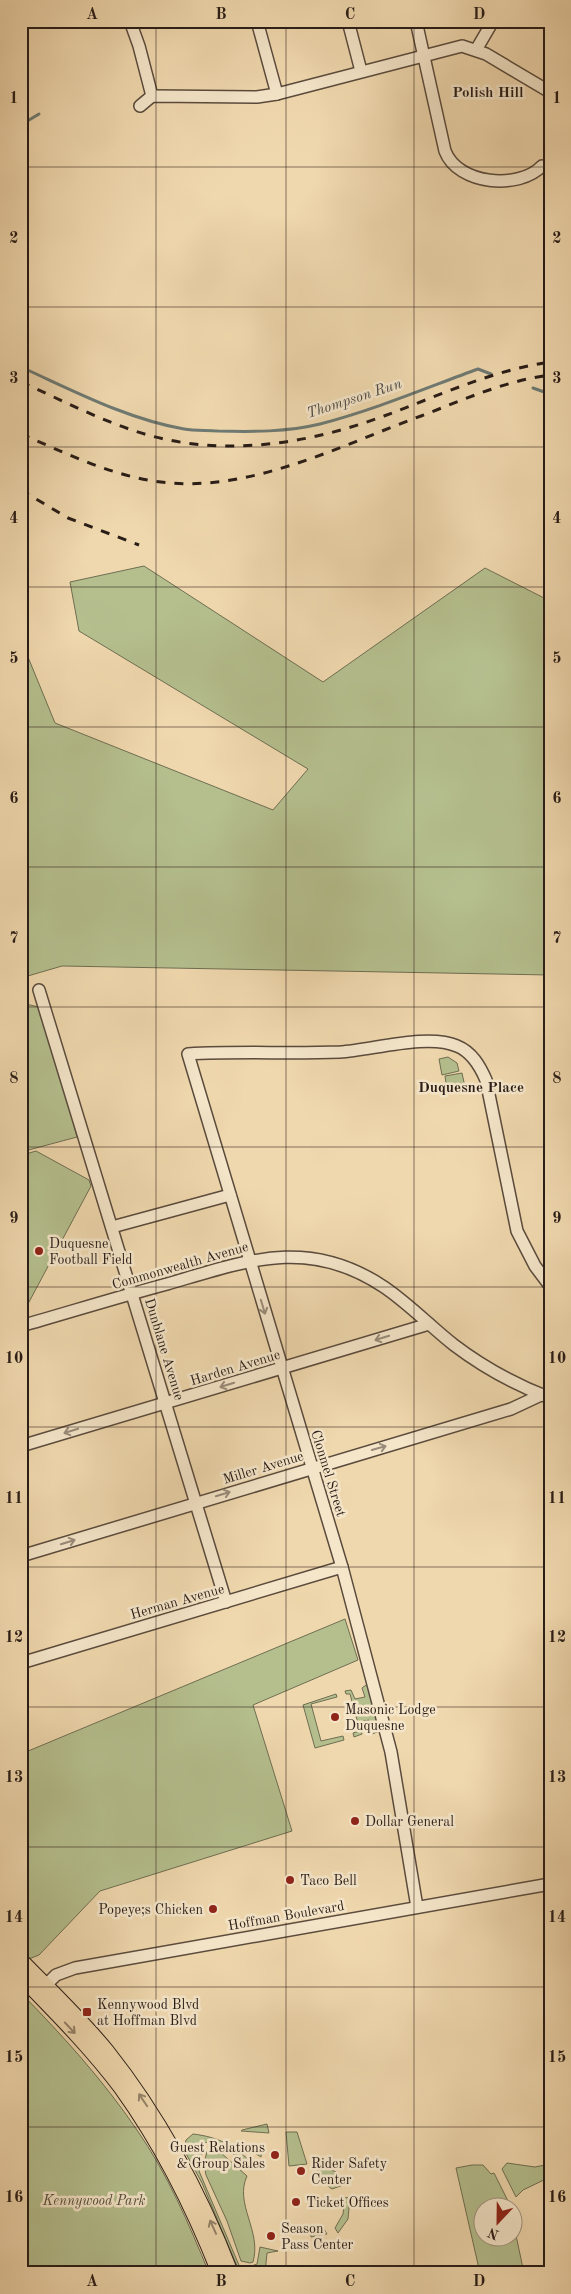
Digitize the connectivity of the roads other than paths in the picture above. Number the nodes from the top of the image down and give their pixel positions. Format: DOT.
graph roads {
  1 [pos="130,21"];
  2 [pos="257,21"];
  3 [pos="348,21"];
  4 [pos="416,21"];
  5 [pos="493,21"];
  6 [pos="546,21"];
  7 [pos="550,23"];
  8 [pos="484,27"];
  9 [pos="476,50"];
  10 [pos="424,54"];
  11 [pos="361,71"];
  12 [pos="550,92"];
  13 [pos="277,94"];
  14 [pos="152,96"];
  15 [pos="140,106"];
  16 [pos="542,166"];
  17 [pos="39,990"];
  18 [pos="230,1195"];
  19 [pos="112,1227"];
  20 [pos="249,1260"];
  21 [pos="550,1286"];
  22 [pos="132,1293"];
  23 [pos="429,1324"];
  24 [pos="21,1326"];
  25 [pos="282,1369"];
  26 [pos="546,1396"];
  27 [pos="166,1403"];
  28 [pos="21,1446"];
  29 [pos="312,1468"];
  30 [pos="196,1503"];
  31 [pos="21,1556"];
  32 [pos="342,1567"];
  33 [pos="226,1602"];
  34 [pos="21,1664"];
  35 [pos="550,1884"];
  36 [pos="417,1907"];
  37 [pos="24,1971"];
  38 [pos="42,1990"];
  39 [pos="219,2273"];
  40 [pos="232,2273"];
  1 -- 14 [label="street"];
  2 -- 13 [label="street"];
  3 -- 11 [label="street"];
  4 -- 10 [label="street"];
  5 -- 8 [label="street"];
  6 -- 7 [label="street"];
  8 -- 9 [label="street"];
  9 -- 10 [label="street"];
  9 -- 12 [label="street"];
  10 -- 11 [label="street"];
  10 -- 16 [label="street"];
  11 -- 13 [label="street"];
  13 -- 14 [label="street"];
  14 -- 15 [label="street"];
  17 -- 19 [label="street, Dunblane Avenue"];
  18 -- 19 [label="street"];
  18 -- 20 [label="street, Clonmel Street"];
  18 -- 21 [label="street, Clonmel Street"];
  19 -- 22 [label="street, Dunblane Avenue"];
  20 -- 22 [label="street, Commonwealth Avenue"];
  20 -- 23 [label="street, Commonwealth Avenue"];
  20 -- 25 [label="street, Clonmel Street, one-way"];
  22 -- 24 [label="street, Commonwealth Avenue"];
  22 -- 27 [label="street, Dunblane Avenue"];
  23 -- 25 [label="street, Harden Avenue, one-way"];
  23 -- 26 [label="street, Commonwealth Avenue"];
  25 -- 27 [label="street, Harden Avenue, one-way"];
  25 -- 29 [label="street, Clonmel Street"];
  29 -- 26 [label="street, Miller Avenue, one-way"];
  27 -- 28 [label="street, Harden Avenue, one-way"];
  27 -- 30 [label="street, Dunblane Avenue"];
  30 -- 29 [label="street, Miller Avenue, one-way"];
  29 -- 32 [label="street, Clonmel Street"];
  31 -- 30 [label="street, Miller Avenue, one-way"];
  30 -- 33 [label="street, Dunblane Avenue"];
  32 -- 33 [label="street, Herman Avenue"];
  32 -- 36 [label="street, Clonmel Street"];
  33 -- 34 [label="street, Herman Avenue"];
  35 -- 36 [label="street, Hoffman Boulevard"];
  36 -- 38 [label="street, Hoffman Boulevard"];
  37 -- 38 [label="main road"];
  38 -- 39 [label="main road, one-way"];
  40 -- 38 [label="main road, one-way"];
}
